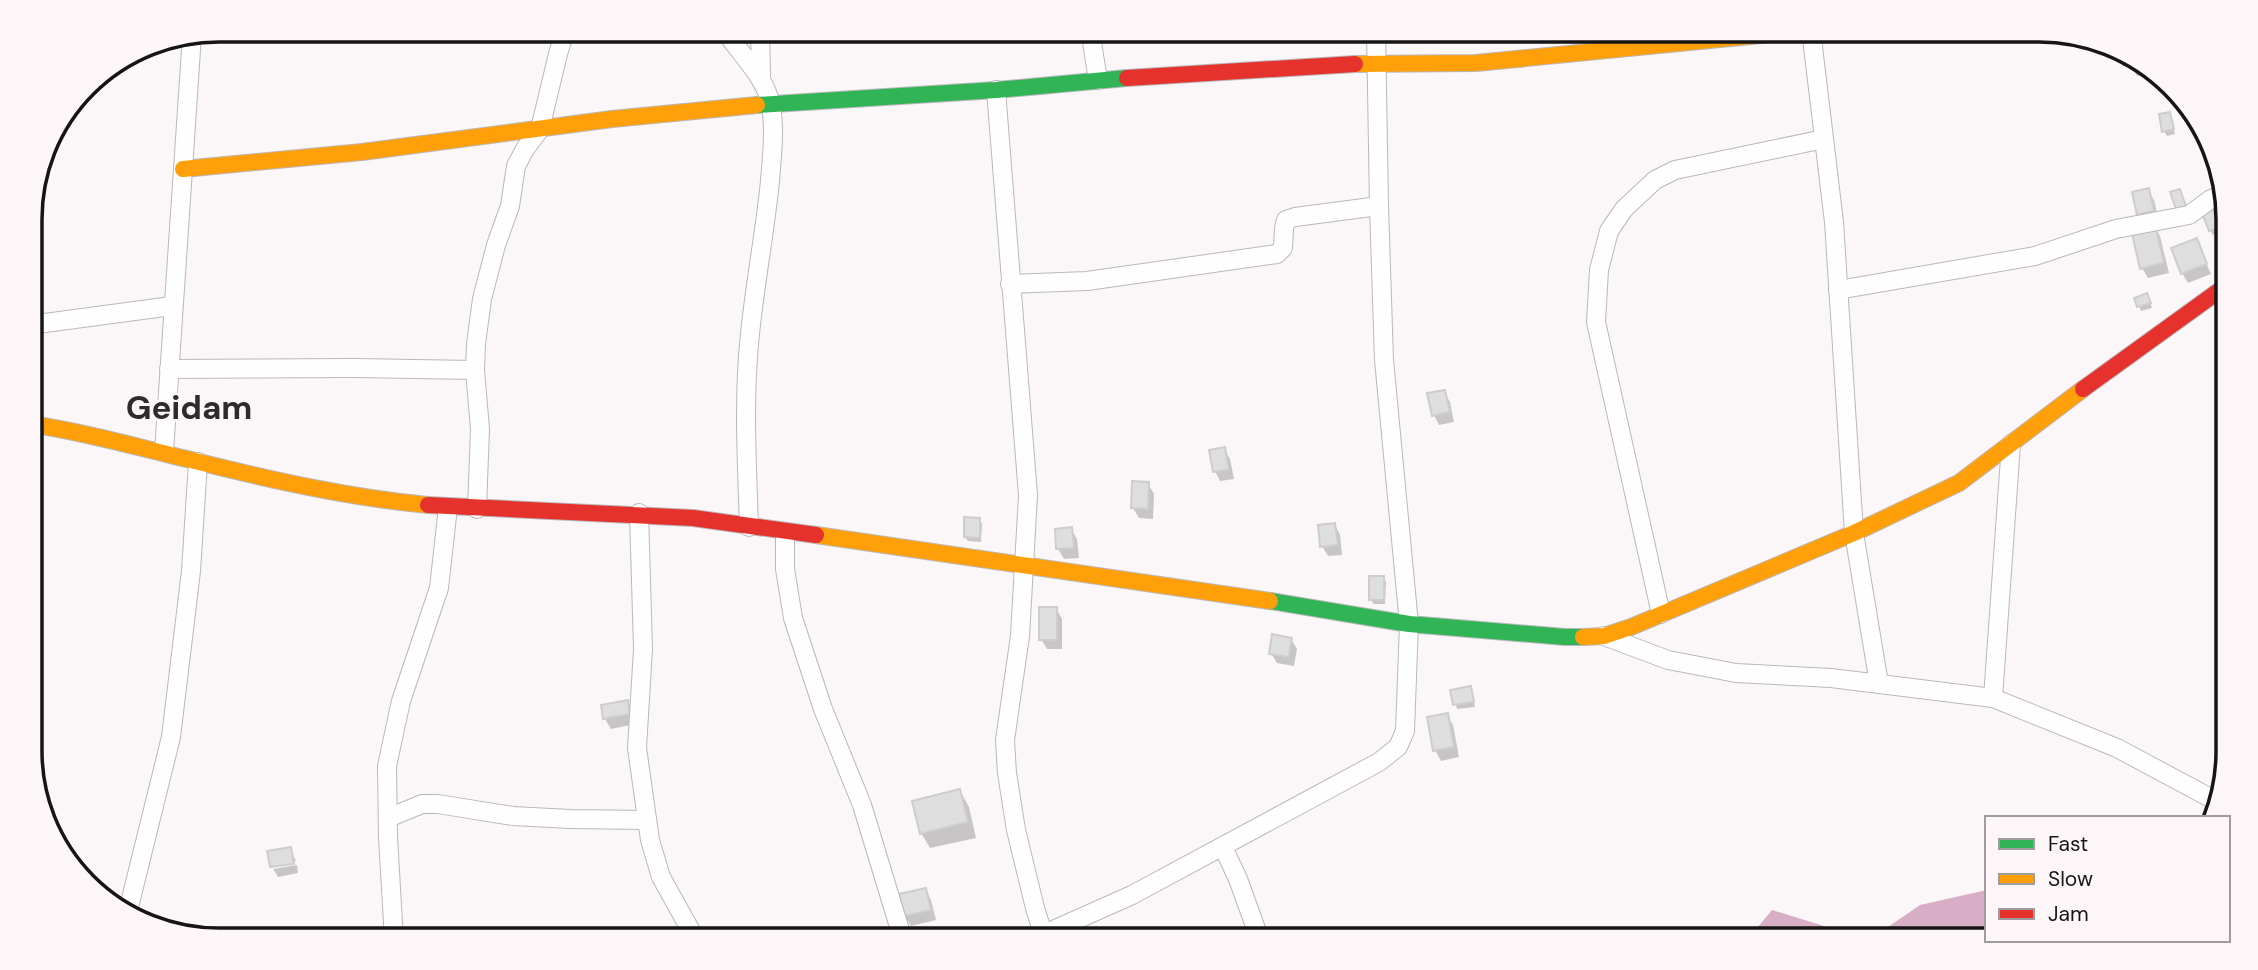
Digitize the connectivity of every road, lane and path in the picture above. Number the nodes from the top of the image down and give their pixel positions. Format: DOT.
graph roads {
  1 [pos="562,42"];
  2 [pos="732,42"];
  3 [pos="760,42"];
  4 [pos="1092,42"];
  5 [pos="1376,42"];
  6 [pos="1690,42"];
  7 [pos="1813,42"];
  8 [pos="191,45"];
  9 [pos="1377,63"];
  10 [pos="761,77"];
  11 [pos="1098,80"];
  12 [pos="996,90"];
  13 [pos="771,104"];
  14 [pos="541,129"];
  15 [pos="1824,139"];
  16 [pos="183,169"];
  17 [pos="2214,198"];
  18 [pos="1379,206"];
  19 [pos="1010,284"];
  20 [pos="1838,290"];
  21 [pos="2216,293"];
  22 [pos="173,306"];
  23 [pos="42,323"];
  24 [pos="169,369"];
  25 [pos="475,370"];
  26 [pos="42,426"];
  27 [pos="2011,443"];
  28 [pos="164,452"];
  29 [pos="198,462"];
  30 [pos="447,507"];
  31 [pos="477,509"];
  32 [pos="639,513"];
  33 [pos="749,527"];
  34 [pos="785,532"];
  35 [pos="1854,533"];
  36 [pos="1025,565"];
  37 [pos="1661,614"];
  38 [pos="1409,624"];
  39 [pos="1604,636"];
  40 [pos="1879,684"];
  41 [pos="1993,698"];
  42 [pos="2210,798"];
  43 [pos="388,818"];
  44 [pos="647,820"];
  45 [pos="1223,847"];
  46 [pos="130,903"];
  47 [pos="393,928"];
  48 [pos="689,928"];
  49 [pos="899,928"];
  50 [pos="1038,928"];
  51 [pos="1061,928"];
  52 [pos="1256,928"];
  1 -- 14 [label="street"];
  2 -- 10 [label="street"];
  3 -- 10 [label="street"];
  4 -- 11 [label="street"];
  5 -- 9 [label="street"];
  6 -- 9 [label="main road"];
  7 -- 15 [label="street"];
  8 -- 16 [label="street"];
  9 -- 11 [label="main road"];
  9 -- 18 [label="street"];
  10 -- 13 [label="street"];
  11 -- 12 [label="main road"];
  12 -- 13 [label="main road"];
  12 -- 19 [label="street"];
  13 -- 14 [label="main road"];
  13 -- 33 [label="street"];
  14 -- 16 [label="main road"];
  14 -- 25 [label="street"];
  15 -- 20 [label="street"];
  15 -- 37 [label="street"];
  16 -- 22 [label="street"];
  17 -- 20 [label="street"];
  18 -- 19 [label="street"];
  18 -- 38 [label="street"];
  19 -- 36 [label="street"];
  20 -- 35 [label="street"];
  21 -- 27 [label="main road"];
  22 -- 23 [label="street"];
  22 -- 24 [label="street"];
  24 -- 25 [label="street"];
  24 -- 28 [label="street"];
  25 -- 31 [label="street"];
  26 -- 28 [label="main road"];
  27 -- 35 [label="main road"];
  27 -- 41 [label="street"];
  28 -- 29 [label="main road"];
  29 -- 30 [label="main road"];
  29 -- 46 [label="street"];
  30 -- 31 [label="main road"];
  30 -- 43 [label="street"];
  31 -- 32 [label="main road"];
  32 -- 33 [label="main road"];
  32 -- 44 [label="street"];
  33 -- 34 [label="main road"];
  34 -- 36 [label="main road"];
  34 -- 49 [label="street"];
  35 -- 37 [label="main road"];
  35 -- 40 [label="street"];
  36 -- 38 [label="main road"];
  36 -- 50 [label="street"];
  37 -- 39 [label="main road"];
  38 -- 39 [label="main road"];
  38 -- 45 [label="street"];
  39 -- 40 [label="street"];
  40 -- 41 [label="street"];
  41 -- 42 [label="street"];
  43 -- 44 [label="street"];
  43 -- 47 [label="street"];
  44 -- 48 [label="street"];
  45 -- 51 [label="street"];
  45 -- 52 [label="street"];
}
